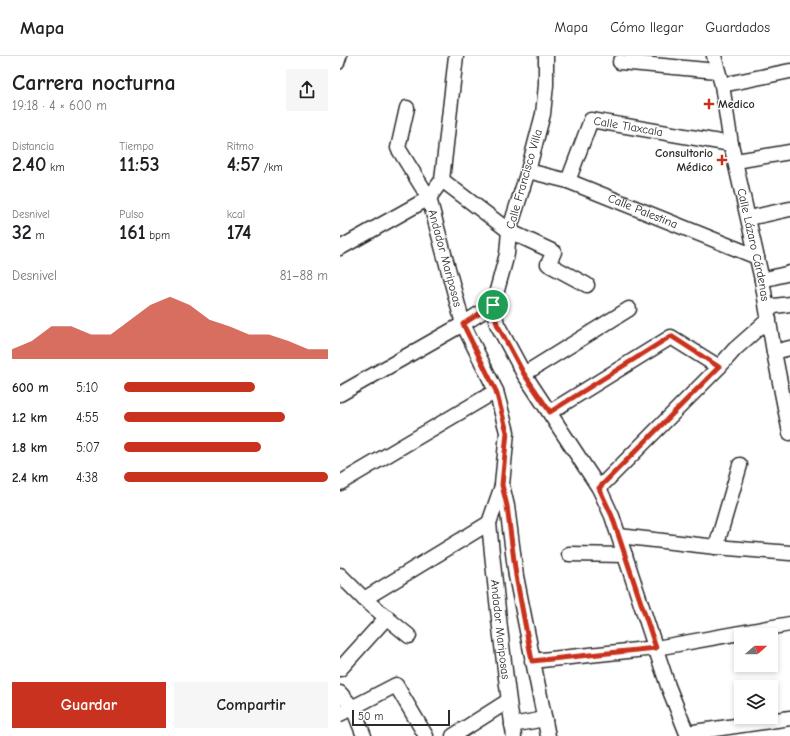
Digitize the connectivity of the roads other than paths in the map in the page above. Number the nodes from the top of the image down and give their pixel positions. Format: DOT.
graph roads {
  1 [pos="343,56"];
  2 [pos="456,56"];
  3 [pos="546,56"];
  4 [pos="714,56"];
  5 [pos="620,62"];
  6 [pos="340,66"];
  7 [pos="718,71"];
  8 [pos="790,71"];
  9 [pos="722,85"];
  10 [pos="408,108"];
  11 [pos="731,144"];
  12 [pos="790,152"];
  13 [pos="736,161"];
  14 [pos="528,171"];
  15 [pos="442,180"];
  16 [pos="568,182"];
  17 [pos="429,198"];
  18 [pos="790,209"];
  19 [pos="749,218"];
  20 [pos="509,231"];
  21 [pos="340,248"];
  22 [pos="757,257"];
  23 [pos="790,272"];
  24 [pos="762,280"];
  25 [pos="587,285"];
  26 [pos="790,304"];
  27 [pos="493,305"];
  28 [pos="628,309"];
  29 [pos="768,313"];
  30 [pos="463,324"];
  31 [pos="790,348"];
  32 [pos="774,352"];
  33 [pos="719,367"];
  34 [pos="524,374"];
  35 [pos="496,391"];
  36 [pos="340,394"];
  37 [pos="550,412"];
  38 [pos="790,433"];
  39 [pos="740,465"];
  40 [pos="340,482"];
  41 [pos="502,485"];
  42 [pos="599,488"];
  43 [pos="490,523"];
  44 [pos="619,536"];
  45 [pos="716,547"];
  46 [pos="790,553"];
  47 [pos="568,554"];
  48 [pos="625,555"];
  49 [pos="341,577"];
  50 [pos="364,599"];
  51 [pos="387,617"];
  52 [pos="790,624"];
  53 [pos="409,636"];
  54 [pos="656,648"];
  55 [pos="532,661"];
  56 [pos="340,669"];
  57 [pos="340,693"];
  58 [pos="508,701"];
  59 [pos="353,708"];
  60 [pos="340,714"];
  61 [pos="790,718"];
  62 [pos="544,719"];
  63 [pos="513,730"];
  64 [pos="688,735"];
  65 [pos="364,736"];
  66 [pos="426,736"];
  67 [pos="453,736"];
  68 [pos="548,736"];
  1 -- 6 [label="lane"];
  2 -- 15 [label="street"];
  3 -- 14 [label="street, Calle Francisco Villa"];
  4 -- 7 [label="street, Calle Lázaro Cárdenas"];
  5 -- 7 [label="street"];
  7 -- 9 [label="street, Calle Lázaro Cárdenas"];
  8 -- 9 [label="street"];
  9 -- 11 [label="street, Calle Lázaro Cárdenas"];
  10 -- 17 [label="street, Andador Mariposas"];
  11 -- 13 [label="street, Calle Lázaro Cárdenas"];
  11 -- 16 [label="street, Calle Tlaxcala"];
  12 -- 13 [label="street"];
  13 -- 19 [label="street, Calle Lázaro Cárdenas"];
  14 -- 16 [label="street, Calle Palestina"];
  14 -- 20 [label="street, Calle Francisco Villa"];
  15 -- 17 [label="street"];
  15 -- 20 [label="street"];
  16 -- 22 [label="street, Calle Palestina"];
  17 -- 21 [label="street"];
  17 -- 30 [label="street, Andador Mariposas"];
  18 -- 19 [label="street"];
  19 -- 22 [label="street, Calle Lázaro Cárdenas"];
  20 -- 25 [label="street"];
  20 -- 27 [label="street, Calle Francisco Villa"];
  22 -- 24 [label="street, Calle Lázaro Cárdenas"];
  23 -- 24 [label="street"];
  24 -- 29 [label="street, Calle Lázaro Cárdenas"];
  26 -- 29 [label="street"];
  27 -- 30 [label="street"];
  27 -- 34 [label="street, Calle Francisco Villa"];
  28 -- 34 [label="street"];
  29 -- 32 [label="street, Calle Lázaro Cárdenas"];
  29 -- 33 [label="street"];
  30 -- 35 [label="street, Andador Mariposas"];
  30 -- 36 [label="street"];
  31 -- 32 [label="street"];
  32 -- 38 [label="street, Calle Lázaro Cárdenas"];
  33 -- 37 [label="street"];
  33 -- 42 [label="street"];
  34 -- 37 [label="street, Calle Francisco Villa"];
  35 -- 40 [label="street"];
  35 -- 41 [label="street, Andador Mariposas"];
  37 -- 42 [label="street, Calle Francisco Villa"];
  39 -- 45 [label="street"];
  41 -- 43 [label="street"];
  41 -- 55 [label="street, Andador Mariposas"];
  42 -- 44 [label="street, Calle Francisco Villa"];
  43 -- 50 [label="street"];
  43 -- 58 [label="street, Andador Mariposas"];
  44 -- 45 [label="street"];
  44 -- 48 [label="street, Calle Francisco Villa"];
  45 -- 46 [label="street"];
  47 -- 48 [label="street"];
  48 -- 54 [label="street, Calle Francisco Villa"];
  49 -- 50 [label="street"];
  50 -- 51 [label="street"];
  51 -- 53 [label="street"];
  51 -- 56 [label="street"];
  52 -- 54 [label="street"];
  54 -- 55 [label="street"];
  54 -- 64 [label="street, Calle Francisco Villa"];
  55 -- 62 [label="street, Andador Mariposas"];
  57 -- 59 [label="street"];
  58 -- 63 [label="street, Andador Mariposas"];
  58 -- 67 [label="street"];
  59 -- 60 [label="street"];
  59 -- 65 [label="street"];
  59 -- 66 [label="street"];
  61 -- 64 [label="street"];
  62 -- 63 [label="street"];
  62 -- 68 [label="street, Andador Mariposas"];
}
